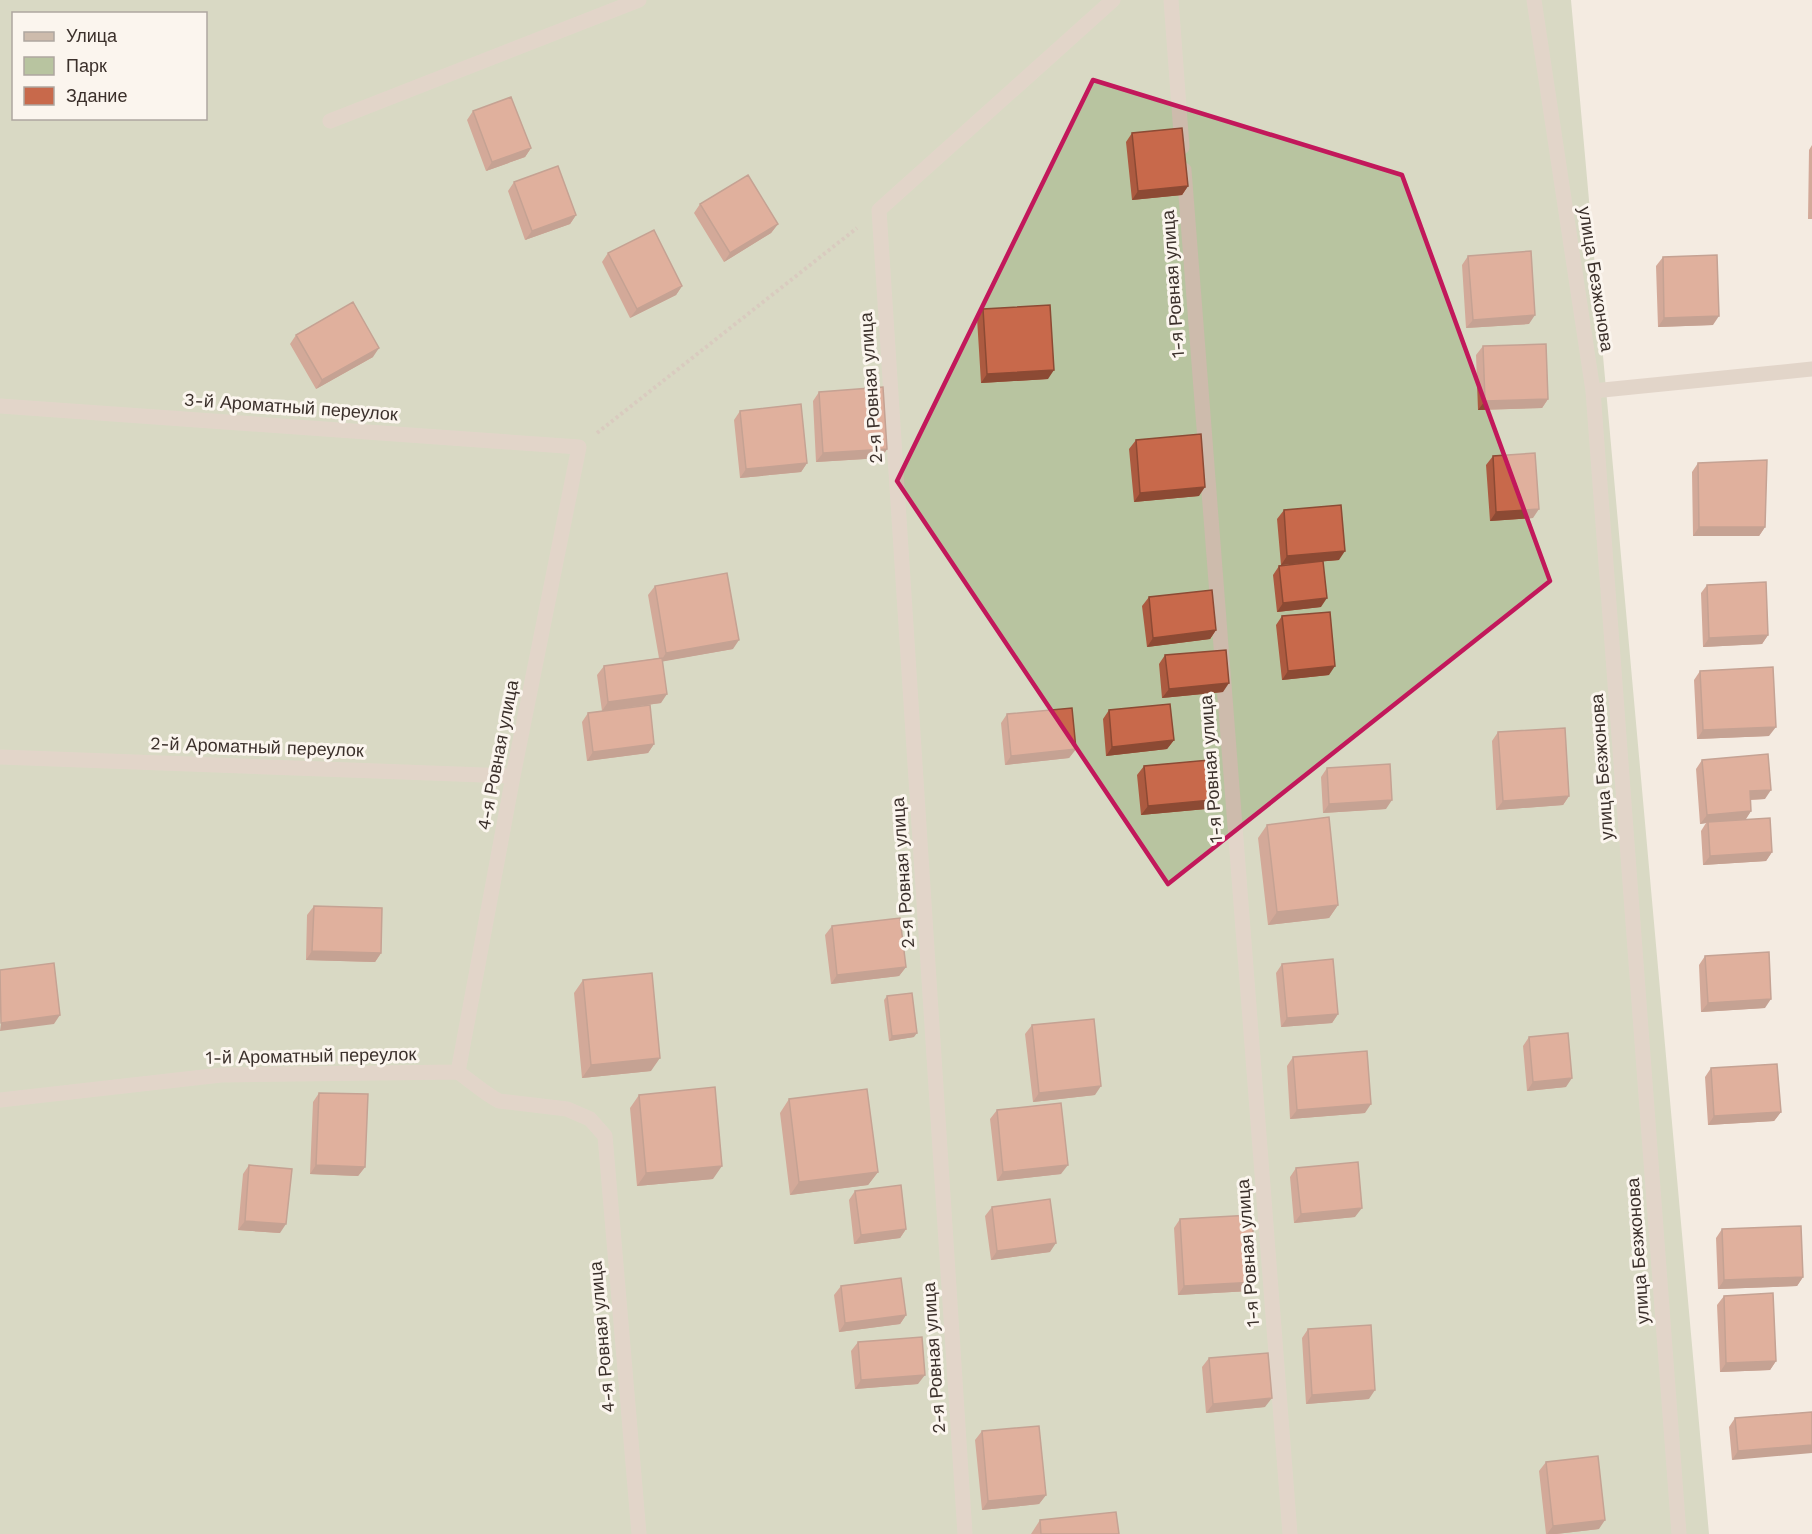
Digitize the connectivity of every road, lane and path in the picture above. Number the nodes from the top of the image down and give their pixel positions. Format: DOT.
graph roads {
  1 [pos="639,0"];
  2 [pos="1113,0"];
  3 [pos="1171,0"];
  4 [pos="1534,0"];
  5 [pos="330,121"];
  6 [pos="879,210"];
  7 [pos="1812,369"];
  8 [pos="1593,391"];
  9 [pos="0,406"];
  10 [pos="579,447"];
  11 [pos="0,757"];
  12 [pos="513,776"];
  13 [pos="458,1072"];
  14 [pos="0,1100"];
  15 [pos="639,1534"];
  16 [pos="965,1534"];
  17 [pos="1290,1534"];
  18 [pos="1678,1534"];
  1 -- 5 [label="street"];
  2 -- 6 [label="street"];
  3 -- 17 [label="street, 1-я Ровная улица"];
  4 -- 8 [label="street, улица Безжонова"];
  6 -- 10 [label="path"];
  6 -- 16 [label="street, 2-я Ровная улица"];
  7 -- 8 [label="street"];
  8 -- 18 [label="street, улица Безжонова"];
  9 -- 10 [label="street, 3-й Ароматный переулок"];
  10 -- 12 [label="street, 4-я Ровная улица"];
  11 -- 12 [label="street, 2-й Ароматный переулок"];
  12 -- 13 [label="street, 4-я Ровная улица"];
  13 -- 14 [label="street, 1-й Ароматный переулок"];
  13 -- 15 [label="street, 4-я Ровная улица"];
}
